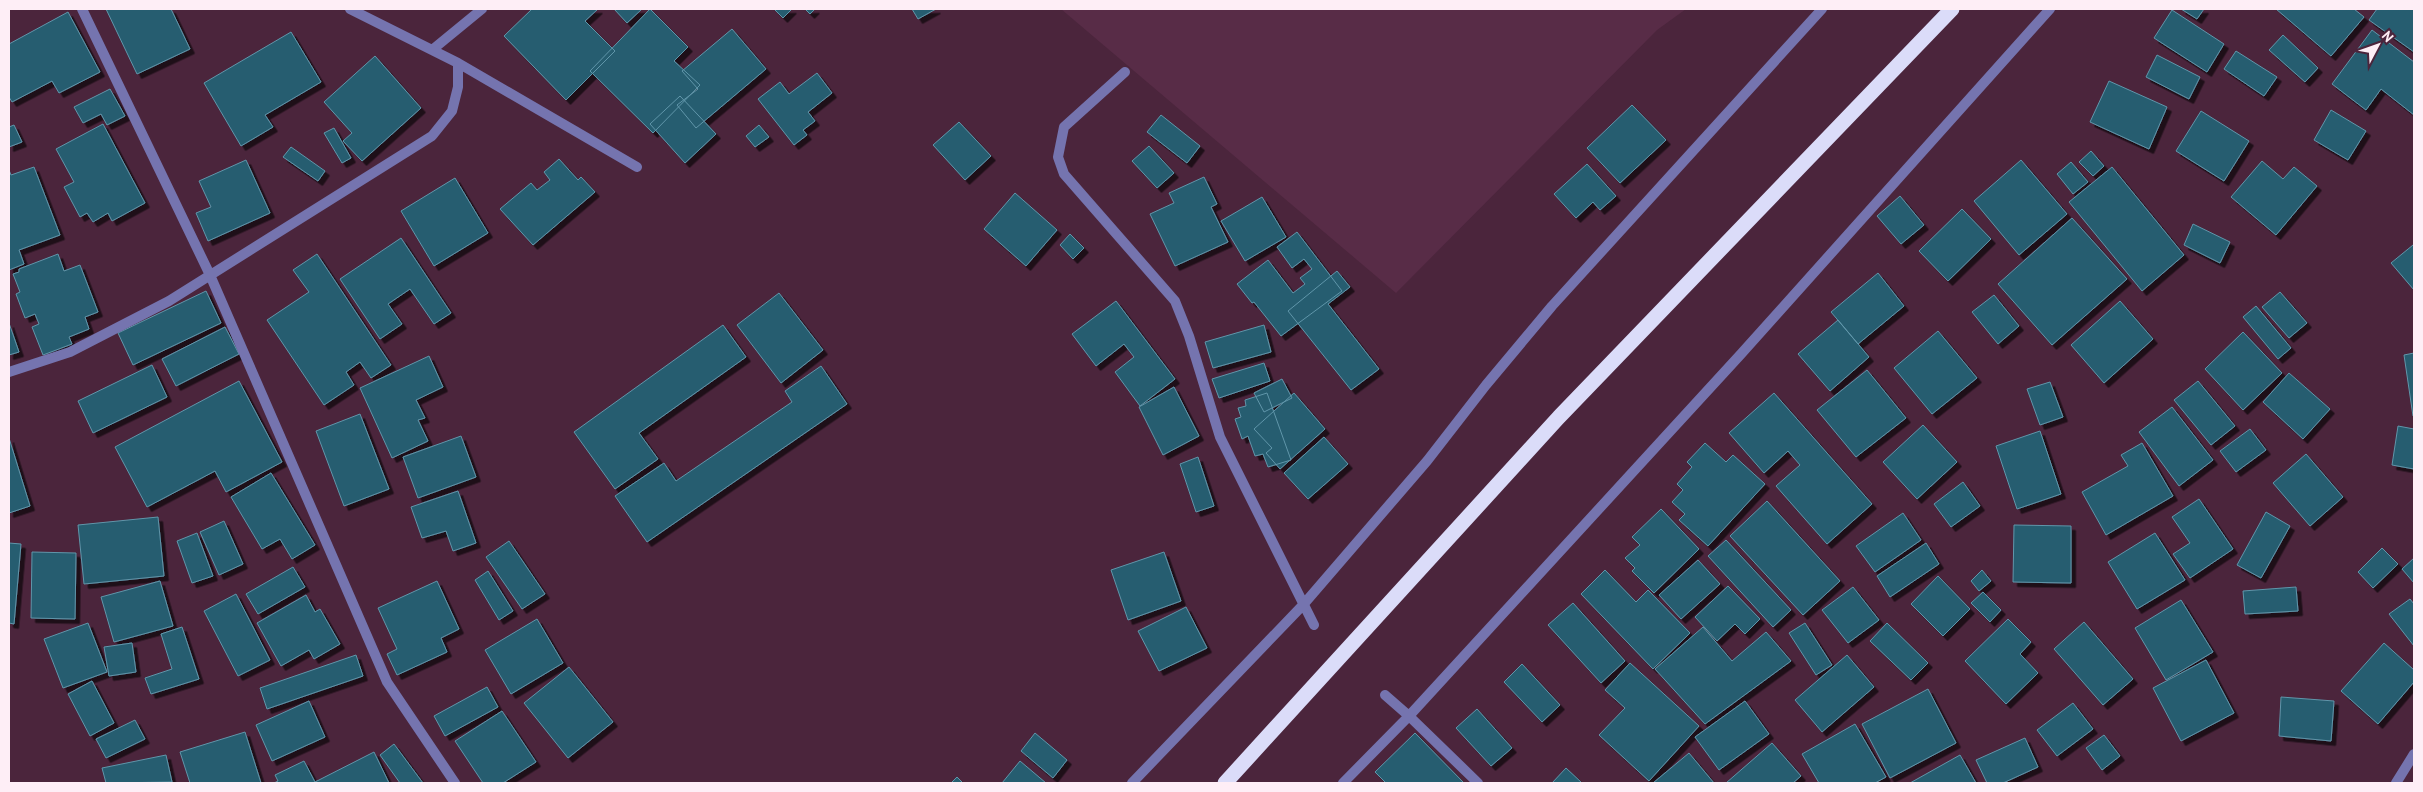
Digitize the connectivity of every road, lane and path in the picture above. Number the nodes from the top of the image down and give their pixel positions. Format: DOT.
graph roads {
  1 [pos="82,9"];
  2 [pos="350,9"];
  3 [pos="482,9"];
  4 [pos="1822,9"];
  5 [pos="1952,9"];
  6 [pos="2050,9"];
  7 [pos="432,50"];
  8 [pos="458,63"];
  9 [pos="1125,72"];
  10 [pos="637,167"];
  11 [pos="210,275"];
  12 [pos="9,372"];
  13 [pos="1303,605"];
  14 [pos="1314,625"];
  15 [pos="1385,695"];
  16 [pos="1409,716"];
  17 [pos="2414,754"];
  18 [pos="455,783"];
  19 [pos="1132,783"];
  20 [pos="1225,783"];
  21 [pos="1343,783"];
  22 [pos="1478,783"];
  23 [pos="2396,783"];
  1 -- 11 [label="street"];
  2 -- 7 [label="street"];
  3 -- 7 [label="street"];
  4 -- 13 [label="street"];
  5 -- 20 [label="highway"];
  6 -- 16 [label="street"];
  7 -- 8 [label="street"];
  8 -- 10 [label="street"];
  8 -- 11 [label="street"];
  9 -- 13 [label="street"];
  11 -- 12 [label="street"];
  11 -- 18 [label="street"];
  13 -- 14 [label="street"];
  13 -- 19 [label="street"];
  15 -- 16 [label="street"];
  16 -- 21 [label="street"];
  16 -- 22 [label="street"];
  17 -- 23 [label="street"];
}
